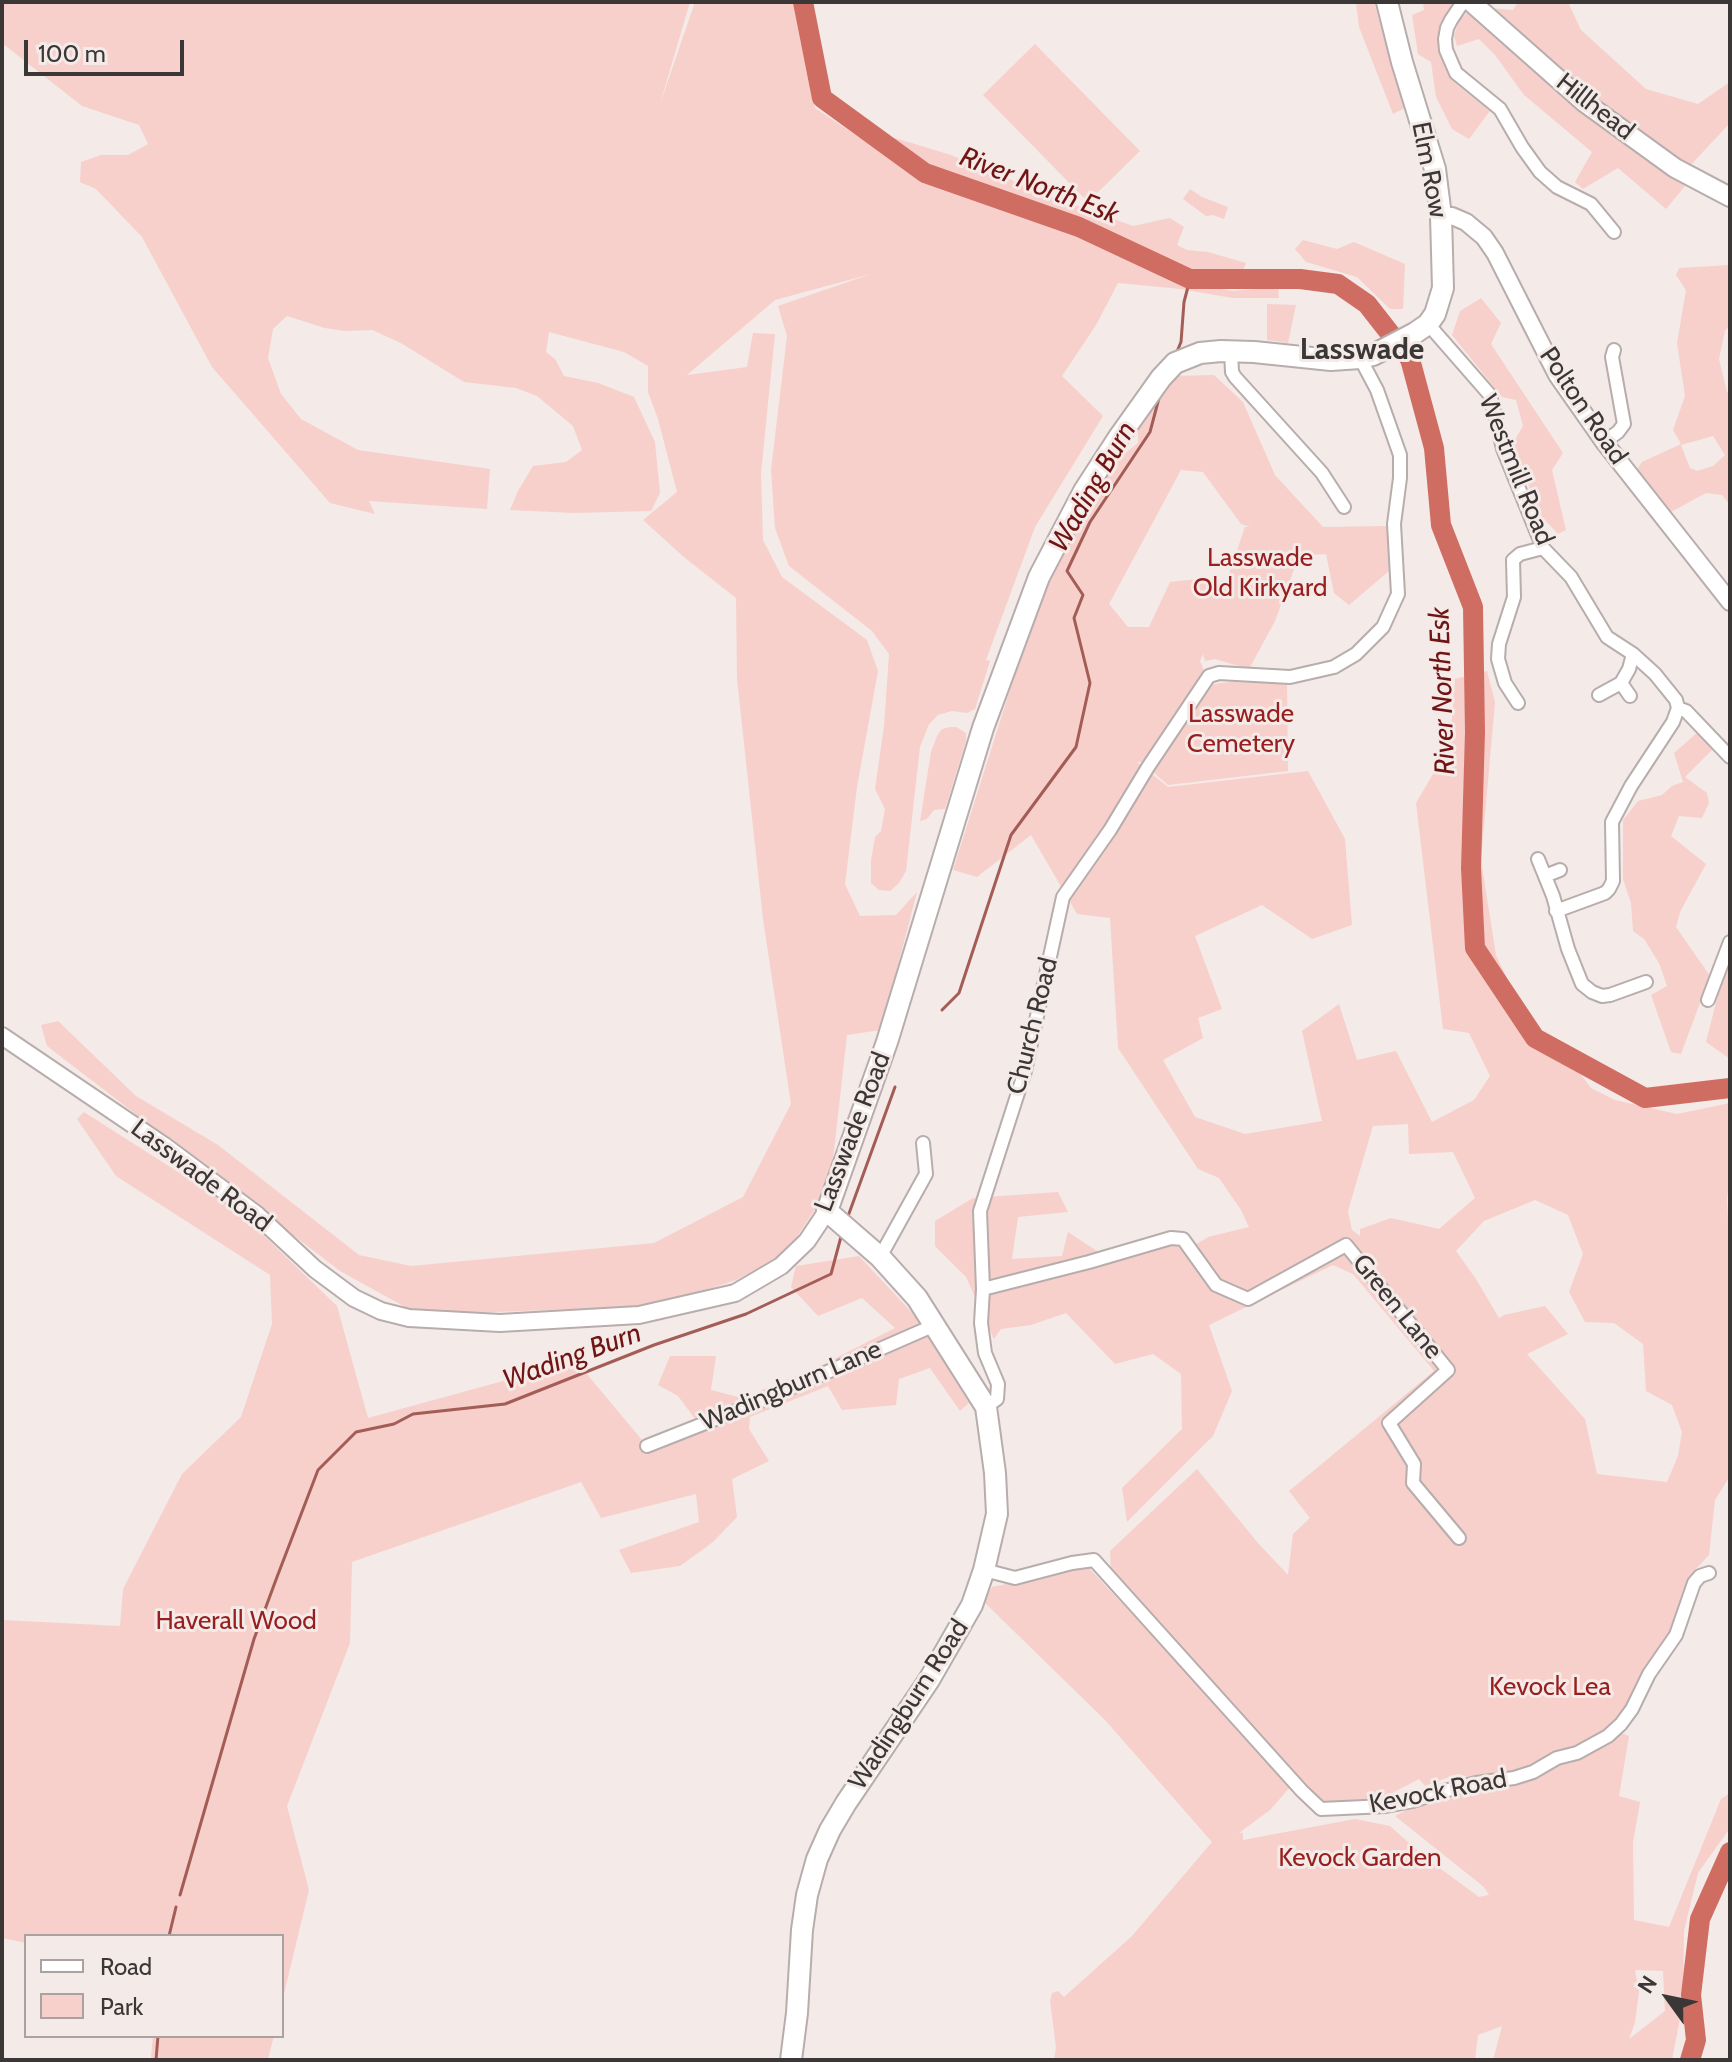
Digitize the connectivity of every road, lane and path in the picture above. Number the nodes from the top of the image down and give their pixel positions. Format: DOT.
graph roads {
  1 [pos="1387,2"];
  2 [pos="1463,2"];
  3 [pos="1471,2"];
  4 [pos="1730,197"];
  5 [pos="1441,216"];
  6 [pos="1614,232"];
  7 [pos="1422,328"];
  8 [pos="1614,350"];
  9 [pos="1232,356"];
  10 [pos="1366,356"];
  11 [pos="1604,442"];
  12 [pos="1344,507"];
  13 [pos="1543,548"];
  14 [pos="1730,602"];
  15 [pos="1633,654"];
  16 [pos="1621,683"];
  17 [pos="1599,695"];
  18 [pos="1630,696"];
  19 [pos="1518,703"];
  20 [pos="1678,708"];
  21 [pos="1730,757"];
  22 [pos="1538,859"];
  23 [pos="1560,870"];
  24 [pos="1545,876"];
  25 [pos="1556,911"];
  26 [pos="1730,942"];
  27 [pos="1646,982"];
  28 [pos="1708,1000"];
  29 [pos="2,1036"];
  30 [pos="923,1143"];
  31 [pos="839,1220"];
  32 [pos="880,1257"];
  33 [pos="983,1289"];
  34 [pos="935,1325"];
  35 [pos="986,1407"];
  36 [pos="647,1446"];
  37 [pos="1459,1538"];
  38 [pos="984,1570"];
  39 [pos="1709,1573"];
  40 [pos="791,2060"];
  1 -- 5 [label="main road, Elm Row"];
  2 -- 6 [label="street"];
  3 -- 4 [label="main road, Hillhead"];
  5 -- 7 [label="main road, Elm Row"];
  5 -- 11 [label="street, Polton Road"];
  7 -- 10 [label="main road"];
  7 -- 13 [label="street, Westmill Road"];
  8 -- 11 [label="street"];
  9 -- 10 [label="main road"];
  9 -- 12 [label="street"];
  9 -- 31 [label="main road, Lasswade Road"];
  10 -- 33 [label="street, Church Road"];
  11 -- 14 [label="street, Polton Road"];
  13 -- 15 [label="street, Westmill Road"];
  13 -- 19 [label="street"];
  15 -- 16 [label="street"];
  15 -- 20 [label="street, Westmill Road"];
  16 -- 17 [label="street"];
  16 -- 18 [label="street"];
  20 -- 21 [label="street, Westmill Road"];
  20 -- 25 [label="street"];
  22 -- 24 [label="street"];
  23 -- 24 [label="street"];
  24 -- 25 [label="street"];
  25 -- 27 [label="street"];
  26 -- 28 [label="street"];
  29 -- 31 [label="street, Lasswade Road"];
  30 -- 32 [label="street"];
  31 -- 32 [label="main road, Wadingburn Road"];
  32 -- 34 [label="main road, Wadingburn Road"];
  33 -- 35 [label="street, Church Road"];
  33 -- 37 [label="street, Green Lane"];
  34 -- 35 [label="main road, Wadingburn Road"];
  34 -- 36 [label="street, Wadingburn Lane"];
  35 -- 38 [label="main road, Wadingburn Road"];
  38 -- 39 [label="street, Kevock Road"];
  38 -- 40 [label="main road, Wadingburn Road"];
}
